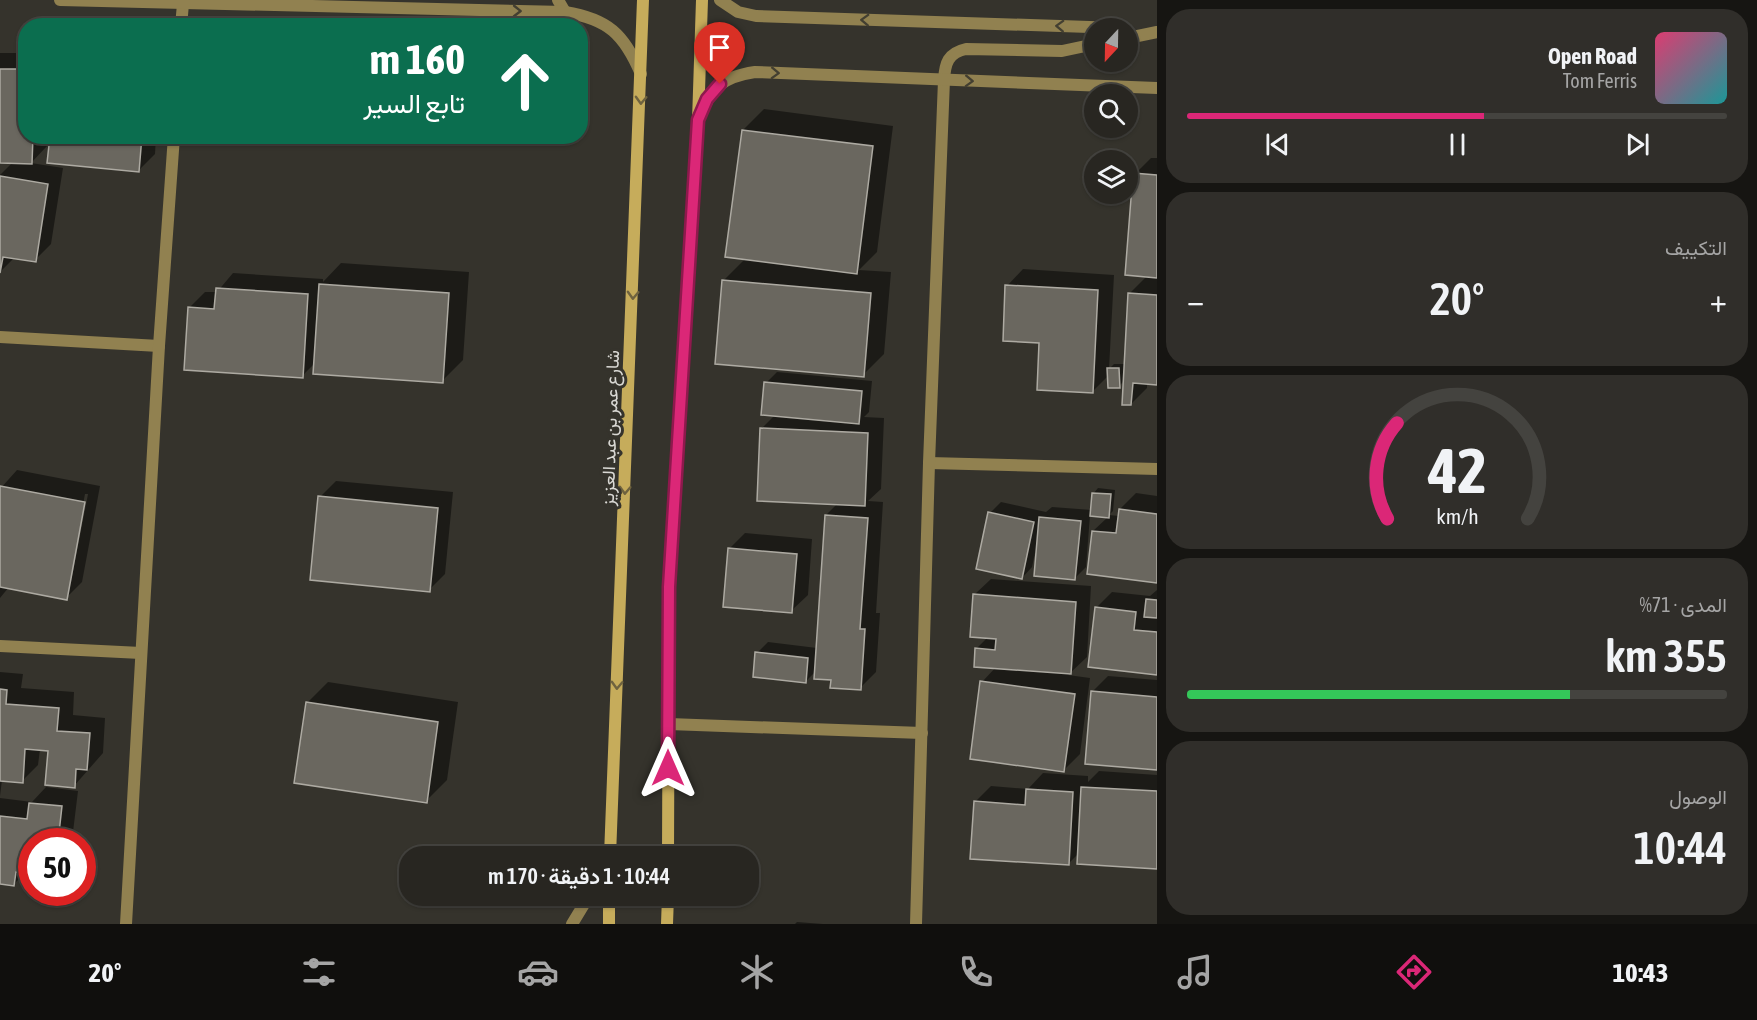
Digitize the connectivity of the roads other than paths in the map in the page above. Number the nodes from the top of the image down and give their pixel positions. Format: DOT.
graph roads {
  1 [pos="60,0"];
  2 [pos="558,0"];
  3 [pos="643,0"];
  4 [pos="702,0"];
  5 [pos="720,0"];
  6 [pos="183,4"];
  7 [pos="565,12"];
  8 [pos="182,18"];
  9 [pos="1084,27"];
  10 [pos="1138,30"];
  11 [pos="1157,31"];
  12 [pos="1138,36"];
  13 [pos="1084,46"];
  14 [pos="642,78"];
  15 [pos="944,80"];
  16 [pos="1157,88"];
  17 [pos="698,120"];
  18 [pos="173,144"];
  19 [pos="0,337"];
  20 [pos="159,346"];
  21 [pos="929,463"];
  22 [pos="1157,469"];
  23 [pos="0,646"];
  24 [pos="141,653"];
  25 [pos="669,723"];
  26 [pos="922,733"];
  27 [pos="610,846"];
  28 [pos="668,846"];
  29 [pos="583,906"];
  30 [pos="609,906"];
  31 [pos="668,906"];
  32 [pos="126,924"];
  33 [pos="572,924"];
  34 [pos="609,924"];
  35 [pos="667,924"];
  36 [pos="916,924"];
  1 -- 6 [label="street"];
  2 -- 7 [label="street"];
  3 -- 14 [label="main road, شارع عمر بن عبد العزيز"];
  4 -- 17 [label="main road"];
  9 -- 5 [label="street, one-way"];
  6 -- 7 [label="street, one-way"];
  6 -- 8 [label="street"];
  7 -- 14 [label="street"];
  10 -- 11 [label="street"];
  11 -- 12 [label="street"];
  13 -- 15 [label="street"];
  14 -- 27 [label="main road, شارع عمر بن عبد العزيز, one-way"];
  15 -- 16 [label="street, one-way"];
  17 -- 15 [label="street, one-way"];
  15 -- 21 [label="street"];
  17 -- 25 [label="main road"];
  18 -- 20 [label="street"];
  19 -- 20 [label="street"];
  20 -- 24 [label="street"];
  21 -- 22 [label="street"];
  21 -- 26 [label="street"];
  23 -- 24 [label="street"];
  24 -- 32 [label="street"];
  25 -- 26 [label="street"];
  25 -- 28 [label="main road"];
  26 -- 36 [label="street"];
  29 -- 33 [label="street"];
  30 -- 34 [label="main road"];
  31 -- 35 [label="main road"];
}
